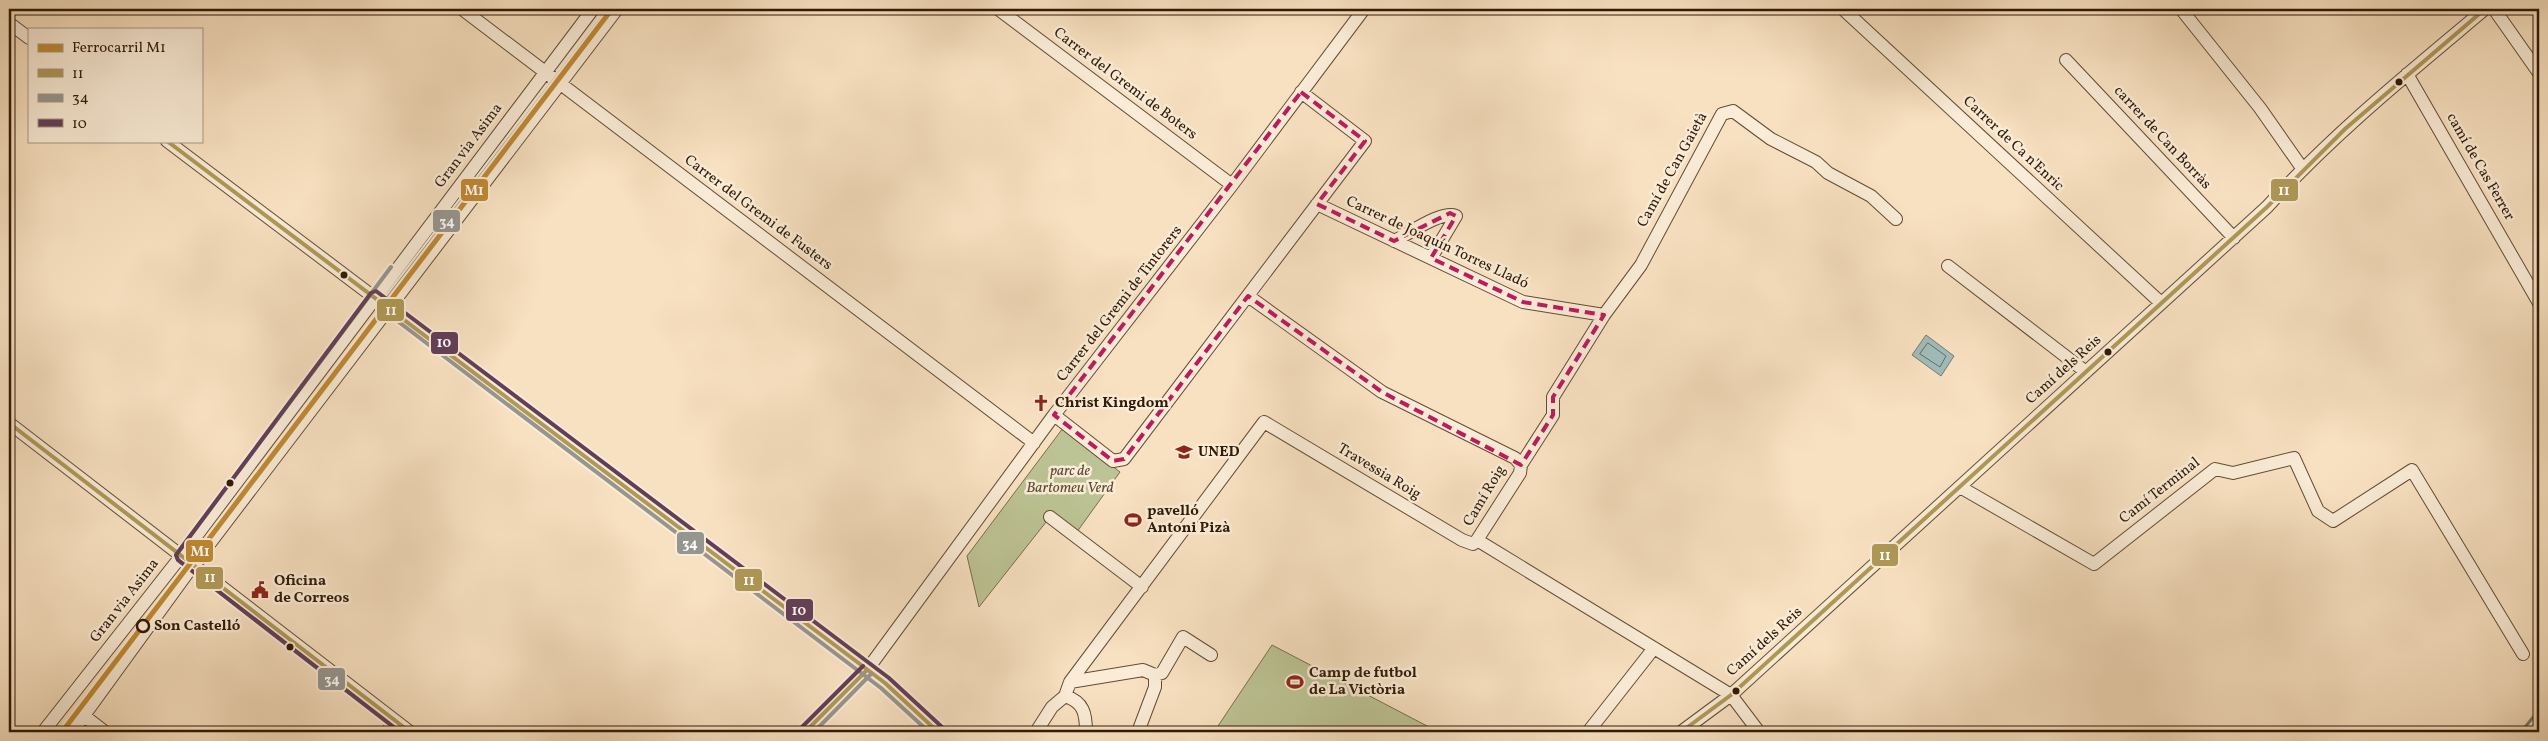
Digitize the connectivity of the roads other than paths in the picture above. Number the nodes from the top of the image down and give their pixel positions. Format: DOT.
graph roads {
  1 [pos="462,9"];
  2 [pos="593,9"];
  3 [pos="617,9"];
  4 [pos="998,9"];
  5 [pos="1364,9"];
  6 [pos="1843,9"];
  7 [pos="2181,9"];
  8 [pos="2485,9"];
  9 [pos="2494,9"];
  10 [pos="9,23"];
  11 [pos="28,37"];
  12 [pos="2066,60"];
  13 [pos="545,72"];
  14 [pos="2539,73"];
  15 [pos="2407,74"];
  16 [pos="561,83"];
  17 [pos="1301,92"];
  18 [pos="168,142"];
  19 [pos="2302,168"];
  20 [pos="1232,185"];
  21 [pos="1317,204"];
  22 [pos="1896,219"];
  23 [pos="2234,238"];
  24 [pos="1394,241"];
  25 [pos="1431,258"];
  26 [pos="1948,266"];
  27 [pos="1248,296"];
  28 [pos="376,297"];
  29 [pos="2539,303"];
  30 [pos="2161,304"];
  31 [pos="389,307"];
  32 [pos="1604,315"];
  33 [pos="2086,372"];
  34 [pos="1054,416"];
  35 [pos="9,423"];
  36 [pos="1034,443"];
  37 [pos="1521,464"];
  38 [pos="1960,487"];
  39 [pos="1050,517"];
  40 [pos="1477,540"];
  41 [pos="182,555"];
  42 [pos="194,564"];
  43 [pos="1142,587"];
  44 [pos="1654,648"];
  45 [pos="2523,654"];
  46 [pos="1211,655"];
  47 [pos="867,670"];
  48 [pos="1155,675"];
  49 [pos="1070,682"];
  50 [pos="1731,695"];
  51 [pos="1065,696"];
  52 [pos="83,715"];
  53 [pos="395,721"];
  54 [pos="42,732"];
  55 [pos="72,732"];
  56 [pos="105,732"];
  57 [pos="387,732"];
  58 [pos="410,732"];
  59 [pos="805,732"];
  60 [pos="938,732"];
  61 [pos="1036,732"];
  62 [pos="1086,732"];
  63 [pos="1138,732"];
  64 [pos="1588,732"];
  65 [pos="1681,732"];
  66 [pos="1759,732"];
  1 -- 13 [label="street, Carrer del Gremi de Fusters"];
  2 -- 13 [label="street, Gran via Asima"];
  3 -- 16 [label="street"];
  4 -- 20 [label="street, Carrer del Gremi de Boters"];
  5 -- 17 [label="street, Carrer del Gremi de Tintorers"];
  6 -- 30 [label="street, Carrer de Ca n'Enric"];
  7 -- 19 [label="street"];
  8 -- 15 [label="street, Camí dels Reis"];
  9 -- 14 [label="street"];
  10 -- 11 [label="street"];
  12 -- 23 [label="street, carrer de Can Borràs"];
  13 -- 16 [label="street, Carrer del Gremi de Fusters"];
  13 -- 28 [label="street, Gran via Asima"];
  15 -- 19 [label="street, Camí dels Reis"];
  15 -- 29 [label="street, camí de Cas Ferrer"];
  16 -- 31 [label="street"];
  16 -- 36 [label="street, Carrer del Gremi de Fusters"];
  17 -- 20 [label="street, Carrer del Gremi de Tintorers"];
  17 -- 21 [label="street"];
  18 -- 28 [label="street"];
  19 -- 23 [label="street, Camí dels Reis"];
  20 -- 34 [label="street, Carrer del Gremi de Tintorers"];
  21 -- 24 [label="street, Carrer de Joaquín Torres Lladó"];
  21 -- 27 [label="street"];
  22 -- 32 [label="street, Camí de Can Gaietà"];
  23 -- 30 [label="street, Camí dels Reis"];
  24 -- 25 [label="street, Carrer de Joaquín Torres Lladó"];
  24 -- 25 [label="street"];
  25 -- 32 [label="street, Carrer de Joaquín Torres Lladó"];
  26 -- 33 [label="street"];
  27 -- 34 [label="street"];
  27 -- 37 [label="street, Camí Roig"];
  28 -- 31 [label="street"];
  28 -- 41 [label="street, Gran via Asima"];
  30 -- 33 [label="street, Camí dels Reis"];
  31 -- 42 [label="street"];
  31 -- 47 [label="street"];
  32 -- 37 [label="street, Camí de Can Gaietà"];
  33 -- 38 [label="street, Camí dels Reis"];
  34 -- 36 [label="street, Carrer del Gremi de Tintorers"];
  35 -- 41 [label="street"];
  36 -- 47 [label="street, Carrer del Gremi de Tintorers"];
  37 -- 40 [label="street, Camí Roig"];
  38 -- 45 [label="street, Camí Terminal"];
  38 -- 50 [label="street, Camí dels Reis"];
  39 -- 43 [label="street"];
  40 -- 43 [label="street, Travessia Roig"];
  40 -- 44 [label="street, Camí Roig"];
  41 -- 42 [label="street"];
  41 -- 54 [label="street, Gran via Asima"];
  42 -- 52 [label="street"];
  42 -- 53 [label="street"];
  43 -- 49 [label="street"];
  44 -- 50 [label="street, Camí Roig"];
  44 -- 64 [label="street"];
  46 -- 48 [label="street"];
  47 -- 59 [label="street, Carrer del Gremi de Tintorers"];
  47 -- 60 [label="street"];
  48 -- 49 [label="street"];
  48 -- 63 [label="street"];
  49 -- 51 [label="street"];
  50 -- 65 [label="street"];
  50 -- 66 [label="street, Camí dels Reis"];
  51 -- 61 [label="street"];
  51 -- 62 [label="street"];
  52 -- 55 [label="street"];
  52 -- 56 [label="street"];
  53 -- 57 [label="street"];
  53 -- 58 [label="street"];
}
